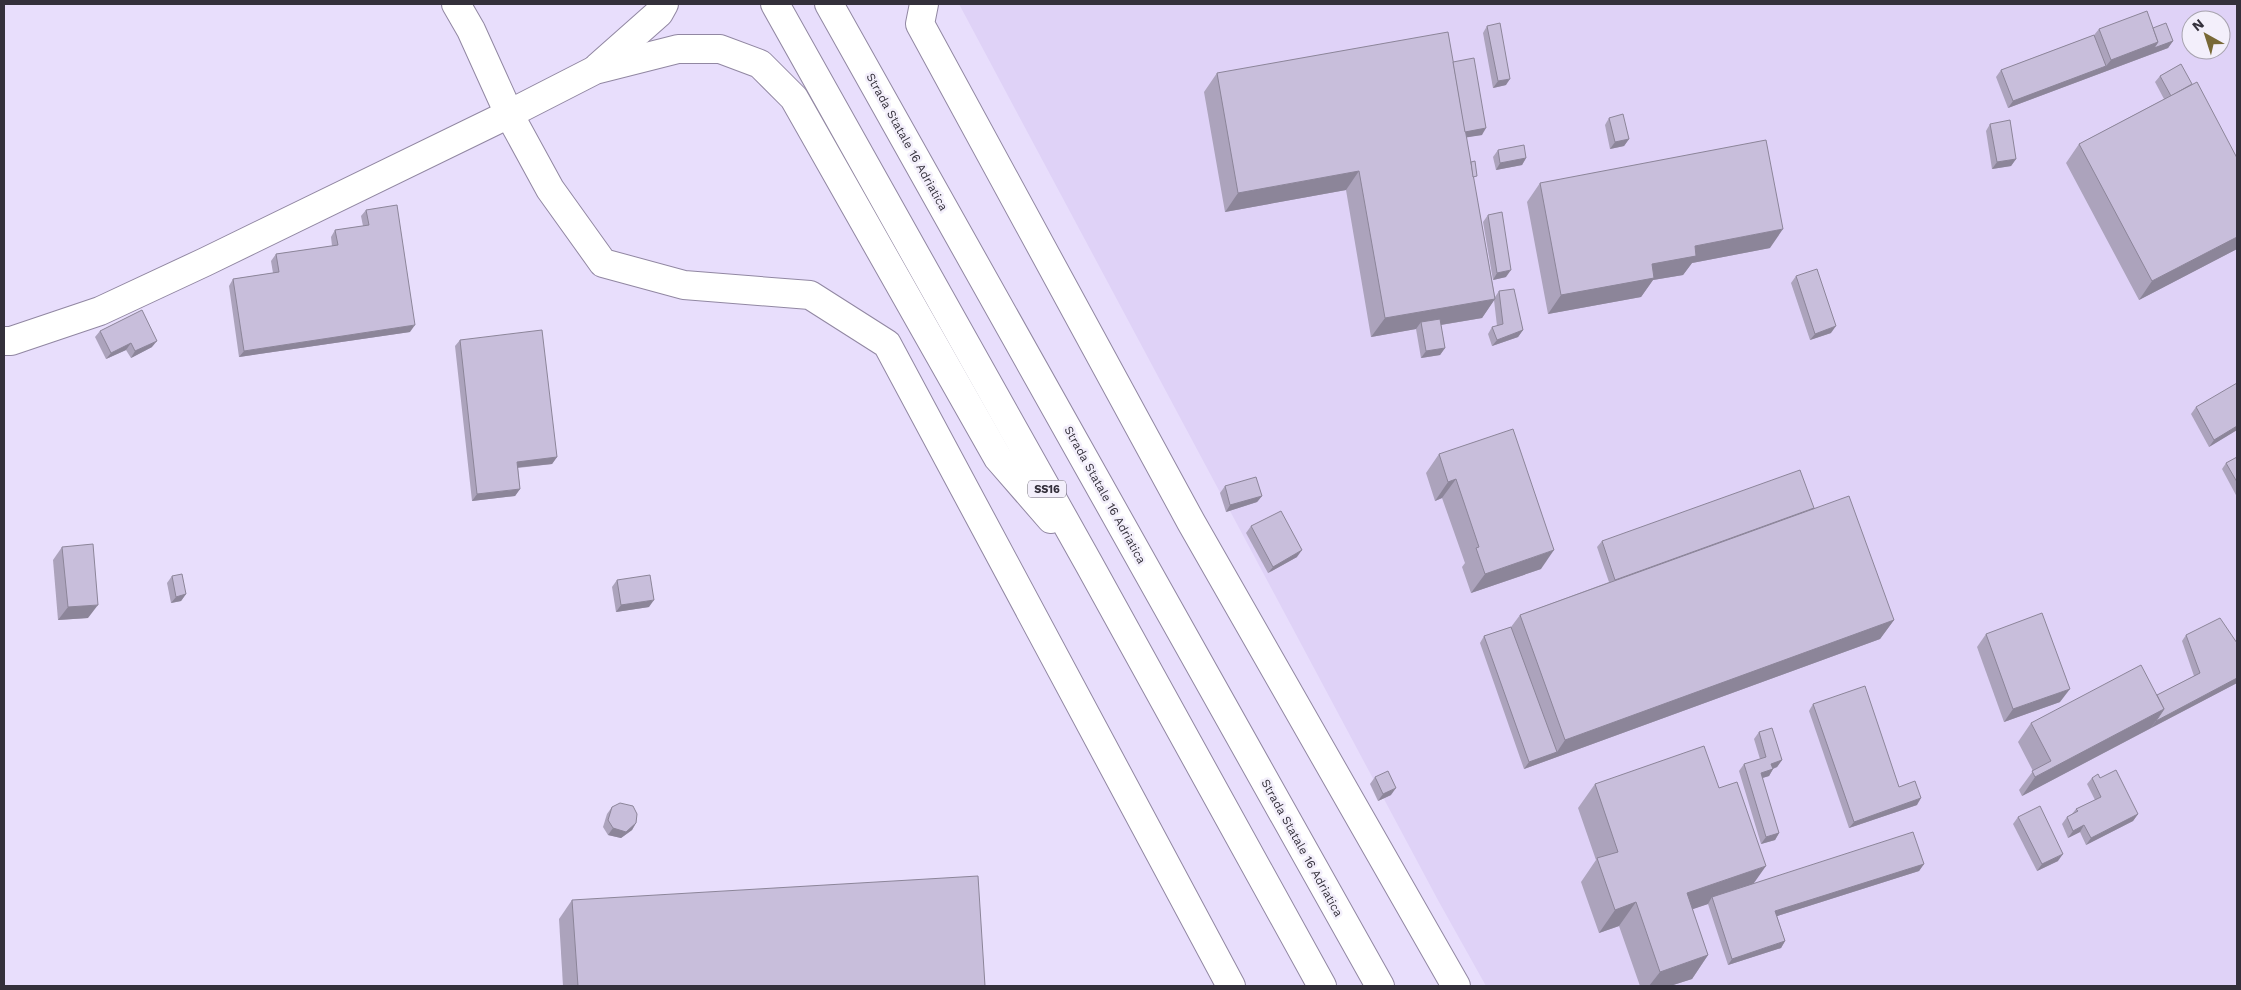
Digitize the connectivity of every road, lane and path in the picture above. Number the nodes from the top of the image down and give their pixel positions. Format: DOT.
graph roads {
  1 [pos="456,4"];
  2 [pos="664,4"];
  3 [pos="775,4"];
  4 [pos="829,4"];
  5 [pos="917,10"];
  6 [pos="595,70"];
  7 [pos="509,114"];
  8 [pos="4,340"];
  9 [pos="1089,564"];
  10 [pos="1320,981"];
  11 [pos="1231,986"];
  12 [pos="1380,986"];
  13 [pos="1456,986"];
  1 -- 7 [label="main road"];
  2 -- 6 [label="main road"];
  3 -- 9 [label="main road, SS16"];
  4 -- 12 [label="main road, Strada Statale 16 Adriatica"];
  5 -- 13 [label="main road"];
  6 -- 7 [label="main road"];
  6 -- 9 [label="main road"];
  7 -- 8 [label="main road"];
  7 -- 11 [label="main road"];
  9 -- 10 [label="main road, SS16"];
}
